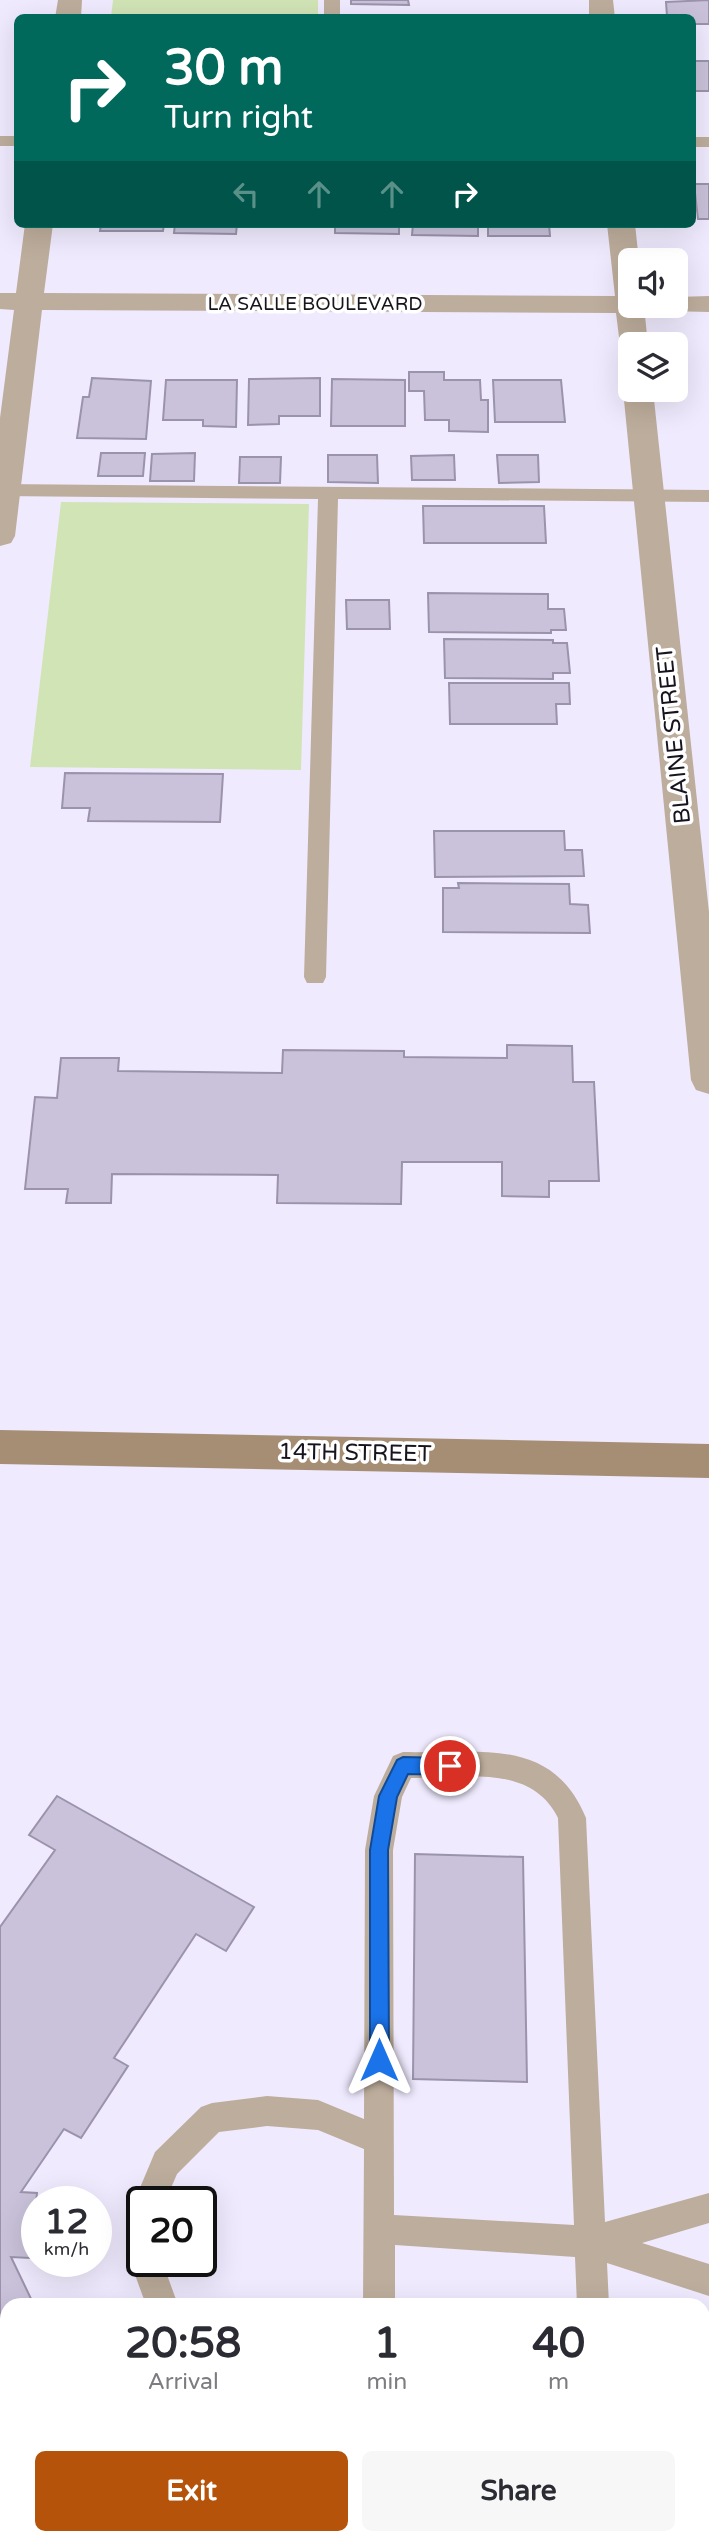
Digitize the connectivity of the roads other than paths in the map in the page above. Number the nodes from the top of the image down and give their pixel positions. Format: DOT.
graph roads {
  1 [pos="38,228"];
  2 [pos="621,228"];
  3 [pos="624,248"];
  4 [pos="14,301"];
  5 [pos="709,304"];
  6 [pos="618,305"];
  7 [pos="688,305"];
  8 [pos="639,402"];
  9 [pos="3,490"];
  10 [pos="328,494"];
  11 [pos="709,496"];
  12 [pos="648,497"];
  13 [pos="0,536"];
  14 [pos="315,977"];
  15 [pos="709,1080"];
  16 [pos="0,1447"];
  17 [pos="709,1461"];
  18 [pos="379,2140"];
  19 [pos="156,2186"];
  20 [pos="709,2208"];
  21 [pos="378,2228"];
  22 [pos="591,2242"];
  23 [pos="152,2277"];
  24 [pos="709,2280"];
  25 [pos="159,2298"];
  26 [pos="379,2298"];
  27 [pos="593,2298"];
  1 -- 4 [label="street"];
  2 -- 3 [label="street"];
  4 -- 6 [label="street, LA SALLE BOULEVARD"];
  4 -- 9 [label="street"];
  5 -- 7 [label="street"];
  8 -- 12 [label="street, BLAINE STREET"];
  9 -- 10 [label="lane"];
  9 -- 13 [label="street"];
  10 -- 12 [label="lane"];
  10 -- 14 [label="lane"];
  11 -- 12 [label="lane"];
  12 -- 15 [label="street, BLAINE STREET"];
  16 -- 17 [label="street, 14TH STREET"];
  18 -- 19 [label="lane"];
  18 -- 21 [label="lane"];
  18 -- 22 [label="lane"];
  20 -- 22 [label="lane"];
  21 -- 22 [label="lane"];
  21 -- 26 [label="lane"];
  22 -- 24 [label="lane"];
  22 -- 27 [label="lane"];
  23 -- 25 [label="lane"];
}
